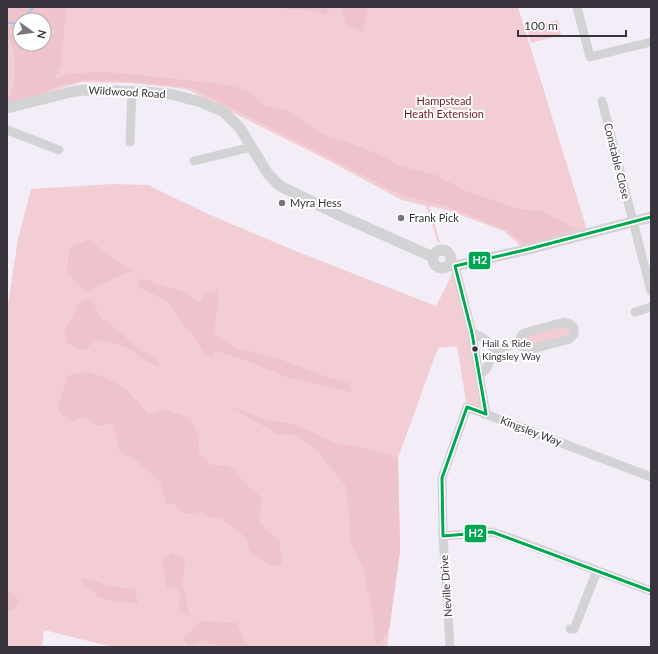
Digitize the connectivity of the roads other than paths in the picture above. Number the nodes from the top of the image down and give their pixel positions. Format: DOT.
graph roads {
  1 [pos="577,7"];
  2 [pos="651,42"];
  3 [pos="132,91"];
  4 [pos="602,101"];
  5 [pos="7,108"];
  6 [pos="7,130"];
  7 [pos="130,142"];
  8 [pos="252,147"];
  9 [pos="59,150"];
  10 [pos="194,160"];
  11 [pos="651,217"];
  12 [pos="633,222"];
  13 [pos="452,265"];
  14 [pos="651,291"];
  15 [pos="651,307"];
  16 [pos="635,312"];
  17 [pos="472,333"];
  18 [pos="519,343"];
  19 [pos="494,350"];
  20 [pos="479,374"];
  21 [pos="486,414"];
  22 [pos="651,477"];
  23 [pos="443,536"];
  24 [pos="597,571"];
  25 [pos="651,591"];
  26 [pos="570,629"];
  27 [pos="450,647"];
  1 -- 2 [label="street"];
  3 -- 5 [label="street, Wildwood Road"];
  3 -- 7 [label="street"];
  3 -- 8 [label="street, Wildwood Road"];
  4 -- 12 [label="street, Constable Close"];
  6 -- 9 [label="street"];
  8 -- 10 [label="street"];
  8 -- 13 [label="street, Wildwood Road"];
  11 -- 12 [label="street"];
  12 -- 13 [label="street"];
  12 -- 14 [label="street, Constable Close"];
  13 -- 17 [label="street, Kingsley Way"];
  15 -- 16 [label="street"];
  17 -- 19 [label="street"];
  17 -- 20 [label="street, Kingsley Way"];
  18 -- 18 [label="street"];
  18 -- 19 [label="street"];
  19 -- 20 [label="street"];
  20 -- 21 [label="street, Kingsley Way"];
  21 -- 22 [label="street, Kingsley Way"];
  21 -- 23 [label="street, Neville Drive"];
  23 -- 24 [label="street"];
  23 -- 27 [label="street, Neville Drive"];
  24 -- 25 [label="street"];
  24 -- 26 [label="street"];
}
